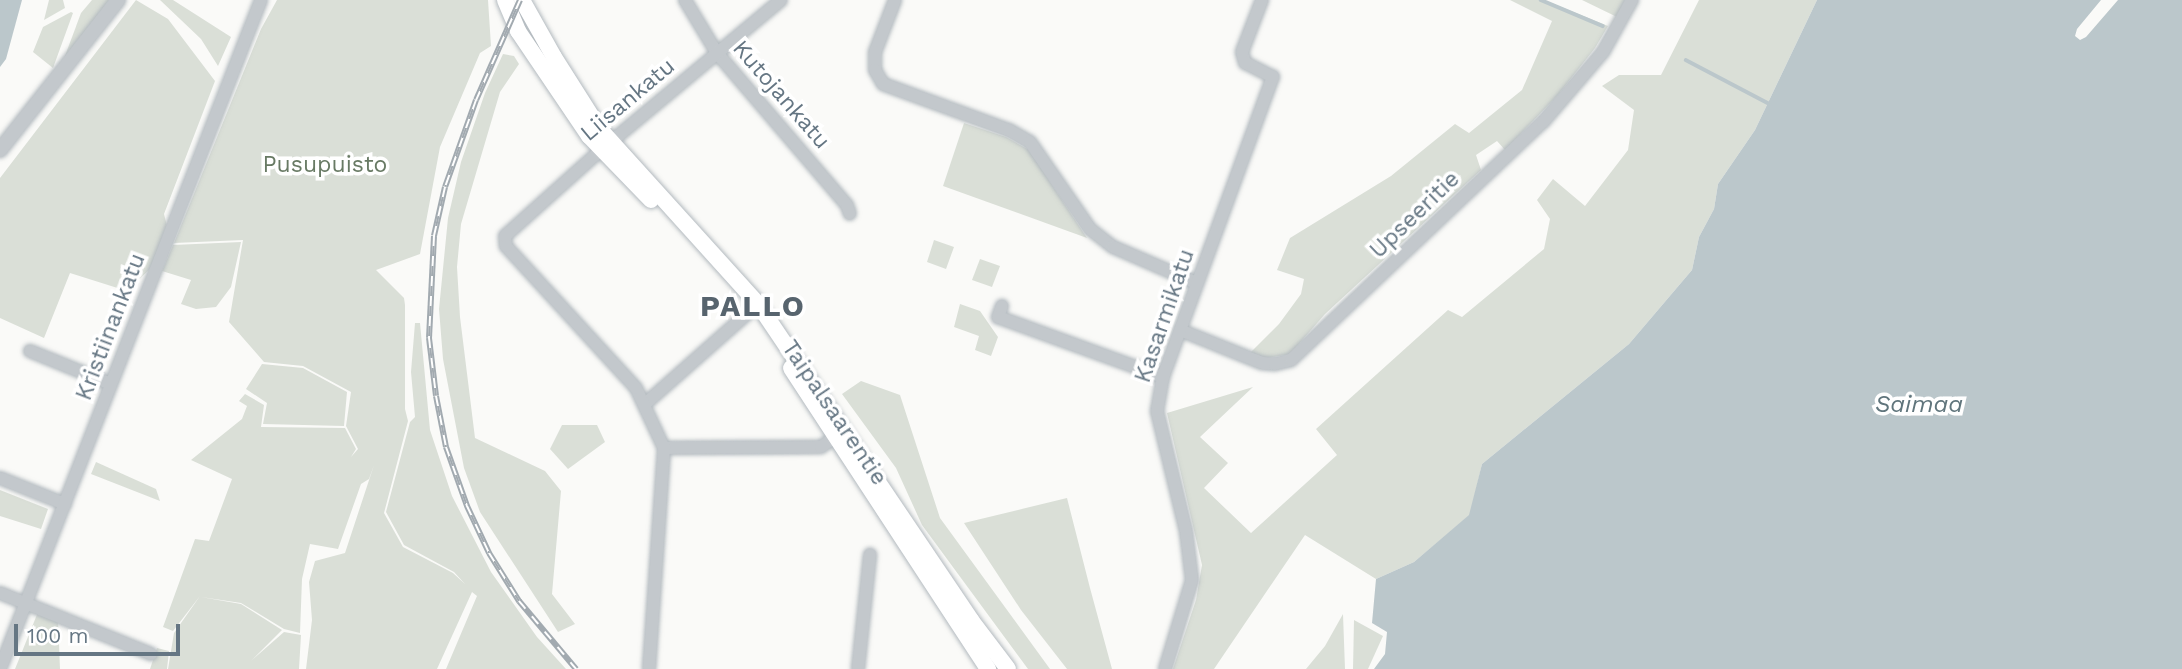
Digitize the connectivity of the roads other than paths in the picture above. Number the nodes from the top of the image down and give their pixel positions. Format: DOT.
graph roads {
  1 [pos="118,0"];
  2 [pos="261,0"];
  3 [pos="506,0"];
  4 [pos="523,0"];
  5 [pos="685,0"];
  6 [pos="780,0"];
  7 [pos="895,0"];
  8 [pos="1262,0"];
  9 [pos="1632,0"];
  10 [pos="717,53"];
  11 [pos="606,146"];
  12 [pos="0,150"];
  13 [pos="850,214"];
  14 [pos="1196,283"];
  15 [pos="1002,306"];
  16 [pos="754,307"];
  17 [pos="1180,330"];
  18 [pos="30,351"];
  19 [pos="1163,377"];
  20 [pos="111,384"];
  21 [pos="645,404"];
  22 [pos="839,434"];
  23 [pos="664,448"];
  24 [pos="0,478"];
  25 [pos="65,504"];
  26 [pos="870,555"];
  27 [pos="0,593"];
  28 [pos="26,603"];
  29 [pos="151,654"];
  30 [pos="0,669"];
  31 [pos="649,669"];
  32 [pos="858,669"];
  33 [pos="988,669"];
  34 [pos="1008,669"];
  35 [pos="1165,669"];
  1 -- 12 [label="street"];
  2 -- 20 [label="street, Kristiinankatu"];
  3 -- 11 [label="main road, Taipalsaarentie"];
  4 -- 11 [label="main road, Taipalsaarentie"];
  5 -- 10 [label="street, Kutojankatu"];
  6 -- 10 [label="street, Liisankatu"];
  7 -- 14 [label="street"];
  8 -- 14 [label="street, Kasarmikatu"];
  9 -- 17 [label="street, Upseeritie"];
  10 -- 11 [label="street, Liisankatu"];
  10 -- 13 [label="street, Kutojankatu"];
  11 -- 16 [label="main road, Taipalsaarentie"];
  11 -- 21 [label="street, Liisankatu"];
  14 -- 17 [label="street, Kasarmikatu"];
  15 -- 19 [label="street"];
  16 -- 21 [label="street"];
  16 -- 22 [label="main road, Taipalsaarentie"];
  17 -- 19 [label="street, Kasarmikatu"];
  18 -- 20 [label="street"];
  19 -- 35 [label="street, Kasarmikatu"];
  20 -- 25 [label="street, Kristiinankatu"];
  21 -- 23 [label="street"];
  22 -- 23 [label="street"];
  22 -- 33 [label="main road, Taipalsaarentie"];
  22 -- 34 [label="main road, Taipalsaarentie"];
  23 -- 31 [label="street"];
  24 -- 25 [label="street"];
  25 -- 28 [label="street, Kristiinankatu"];
  26 -- 32 [label="street"];
  27 -- 28 [label="street"];
  28 -- 29 [label="street"];
  28 -- 30 [label="street, Kristiinankatu"];
}
